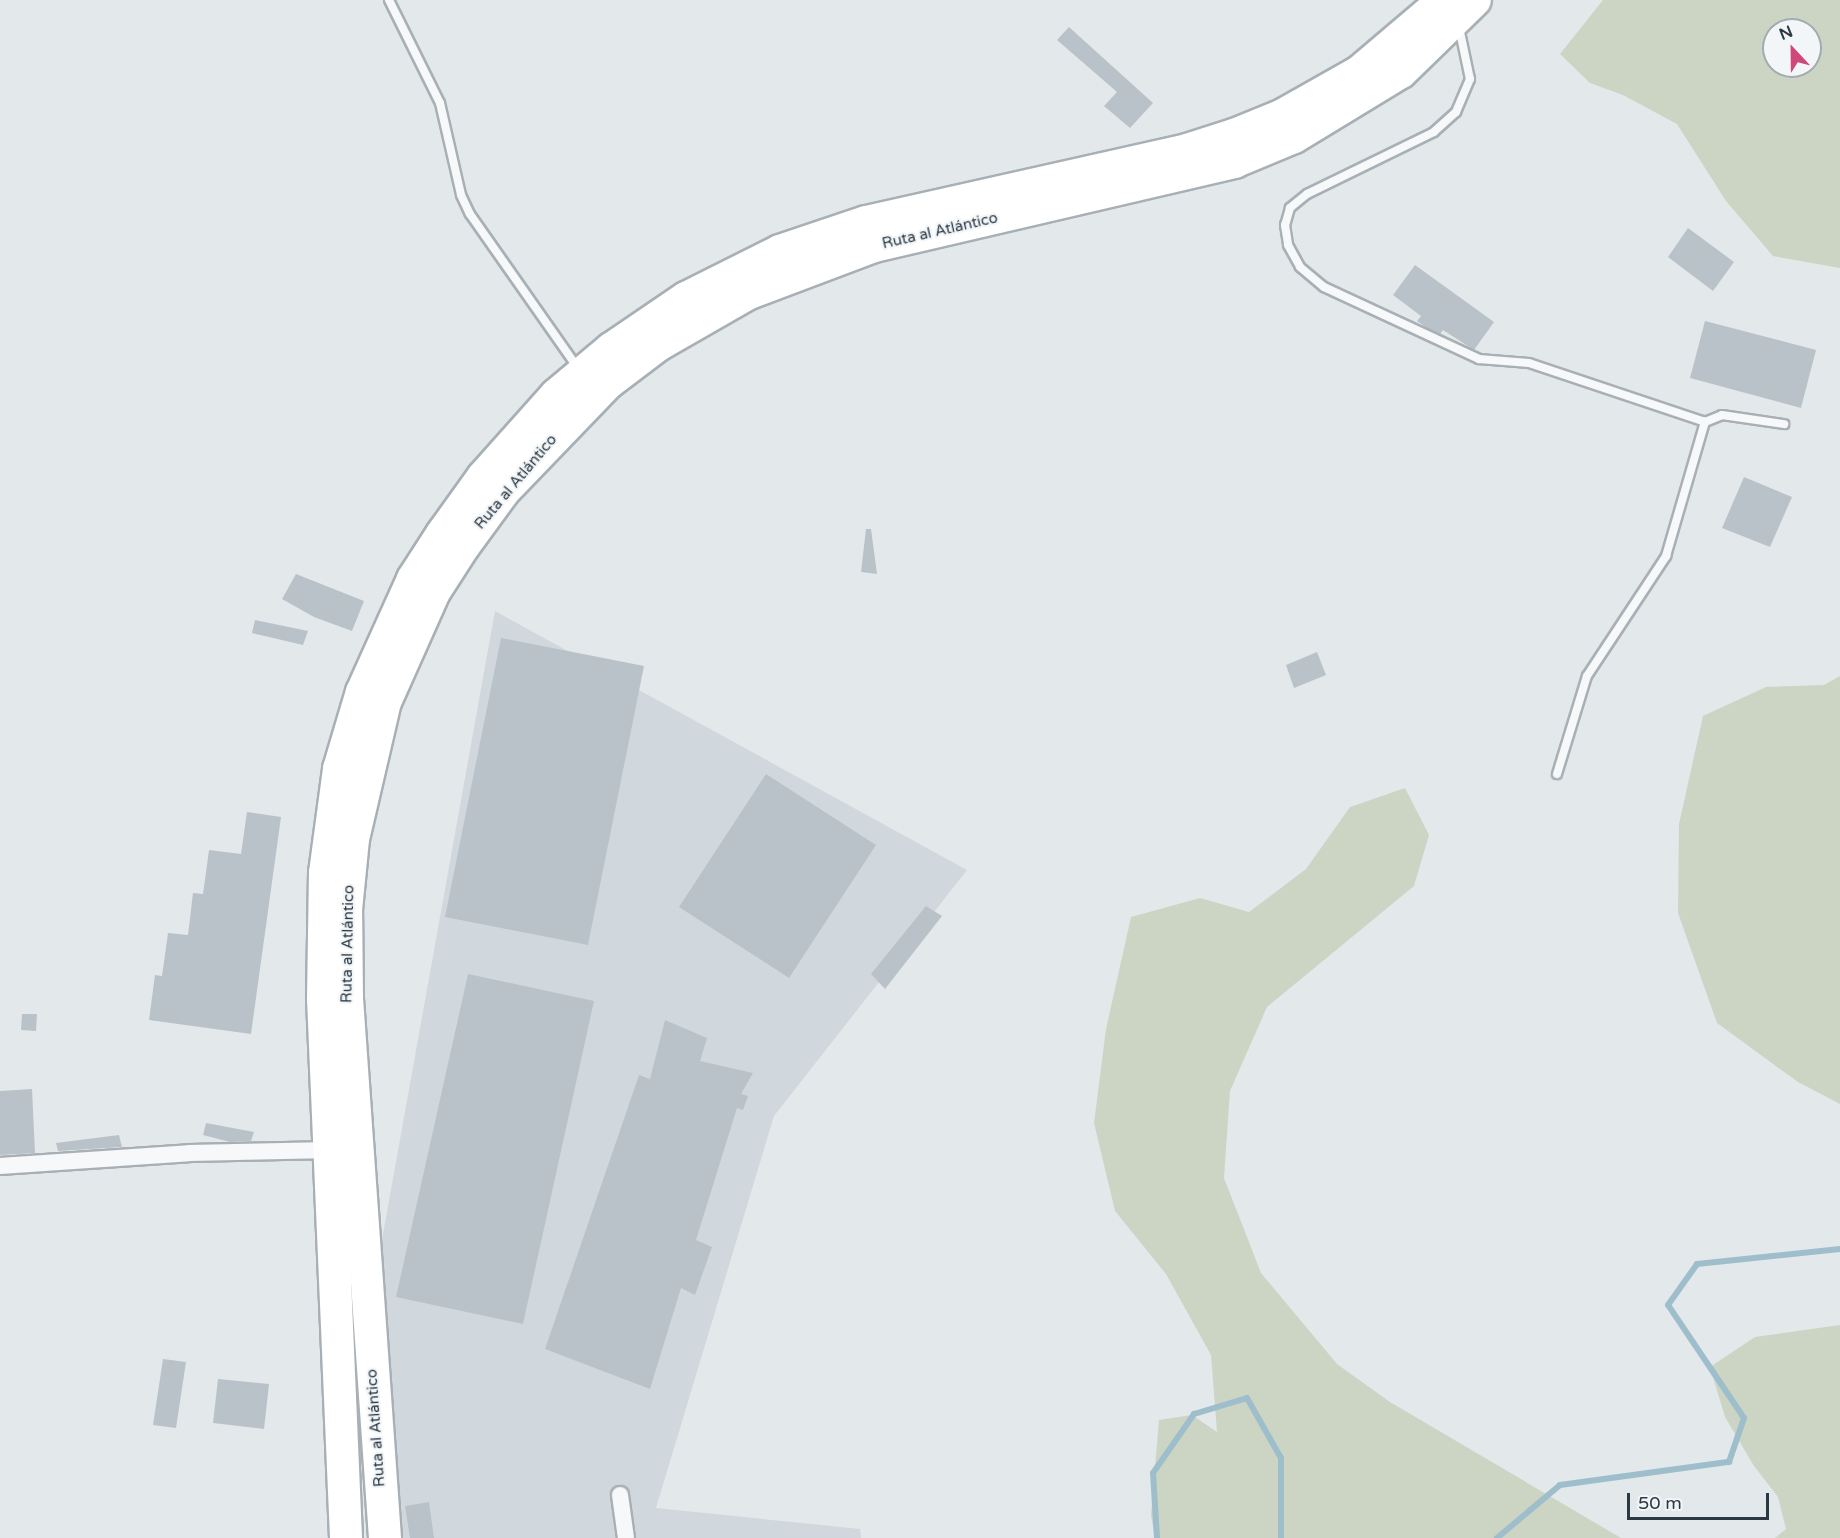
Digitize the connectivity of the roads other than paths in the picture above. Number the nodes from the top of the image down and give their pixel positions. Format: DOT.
graph roads {
  1 [pos="389,0"];
  2 [pos="1459,7"];
  3 [pos="582,373"];
  4 [pos="1705,422"];
  5 [pos="1784,424"];
  6 [pos="1557,774"];
  7 [pos="331,1150"];
  8 [pos="0,1166"];
  9 [pos="341,1421"];
  10 [pos="620,1495"];
  11 [pos="346,1538"];
  12 [pos="374,1538"];
  13 [pos="385,1538"];
  14 [pos="626,1538"];
  1 -- 3 [label="lane"];
  2 -- 3 [label="highway, Ruta al Atlántico"];
  2 -- 4 [label="lane"];
  2 -- 13 [label="highway, Ruta al Atlántico"];
  3 -- 7 [label="highway, Ruta al Atlántico"];
  4 -- 5 [label="lane"];
  4 -- 6 [label="lane"];
  7 -- 8 [label="street"];
  7 -- 9 [label="highway, Ruta al Atlántico"];
  9 -- 11 [label="highway, Ruta al Atlántico"];
  9 -- 12 [label="highway"];
  10 -- 14 [label="street"];
}
